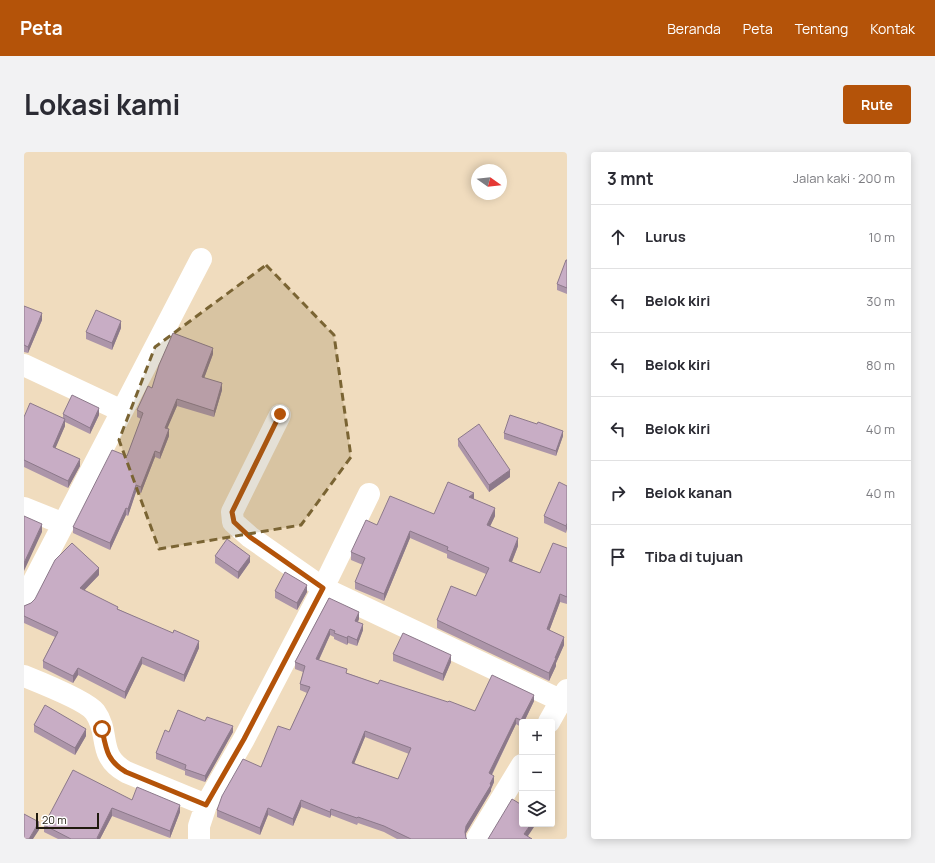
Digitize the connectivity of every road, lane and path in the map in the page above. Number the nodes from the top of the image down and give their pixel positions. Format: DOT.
graph roads {
  1 [pos="201,259"];
  2 [pos="24,365"];
  3 [pos="122,411"];
  4 [pos="280,414"];
  5 [pos="369,494"];
  6 [pos="24,508"];
  7 [pos="64,524"];
  8 [pos="323,588"];
  9 [pos="24,600"];
  10 [pos="24,676"];
  11 [pos="564,695"];
  12 [pos="551,719"];
  13 [pos="519,770"];
  14 [pos="206,805"];
  15 [pos="199,839"];
  16 [pos="477,839"];
  1 -- 3 [label="street"];
  2 -- 3 [label="street"];
  3 -- 7 [label="street"];
  4 -- 8 [label="street"];
  5 -- 8 [label="street"];
  6 -- 7 [label="street"];
  7 -- 9 [label="street"];
  8 -- 11 [label="street"];
  8 -- 14 [label="street"];
  10 -- 14 [label="street"];
  11 -- 12 [label="street"];
  13 -- 16 [label="street"];
  14 -- 15 [label="street"];
}
